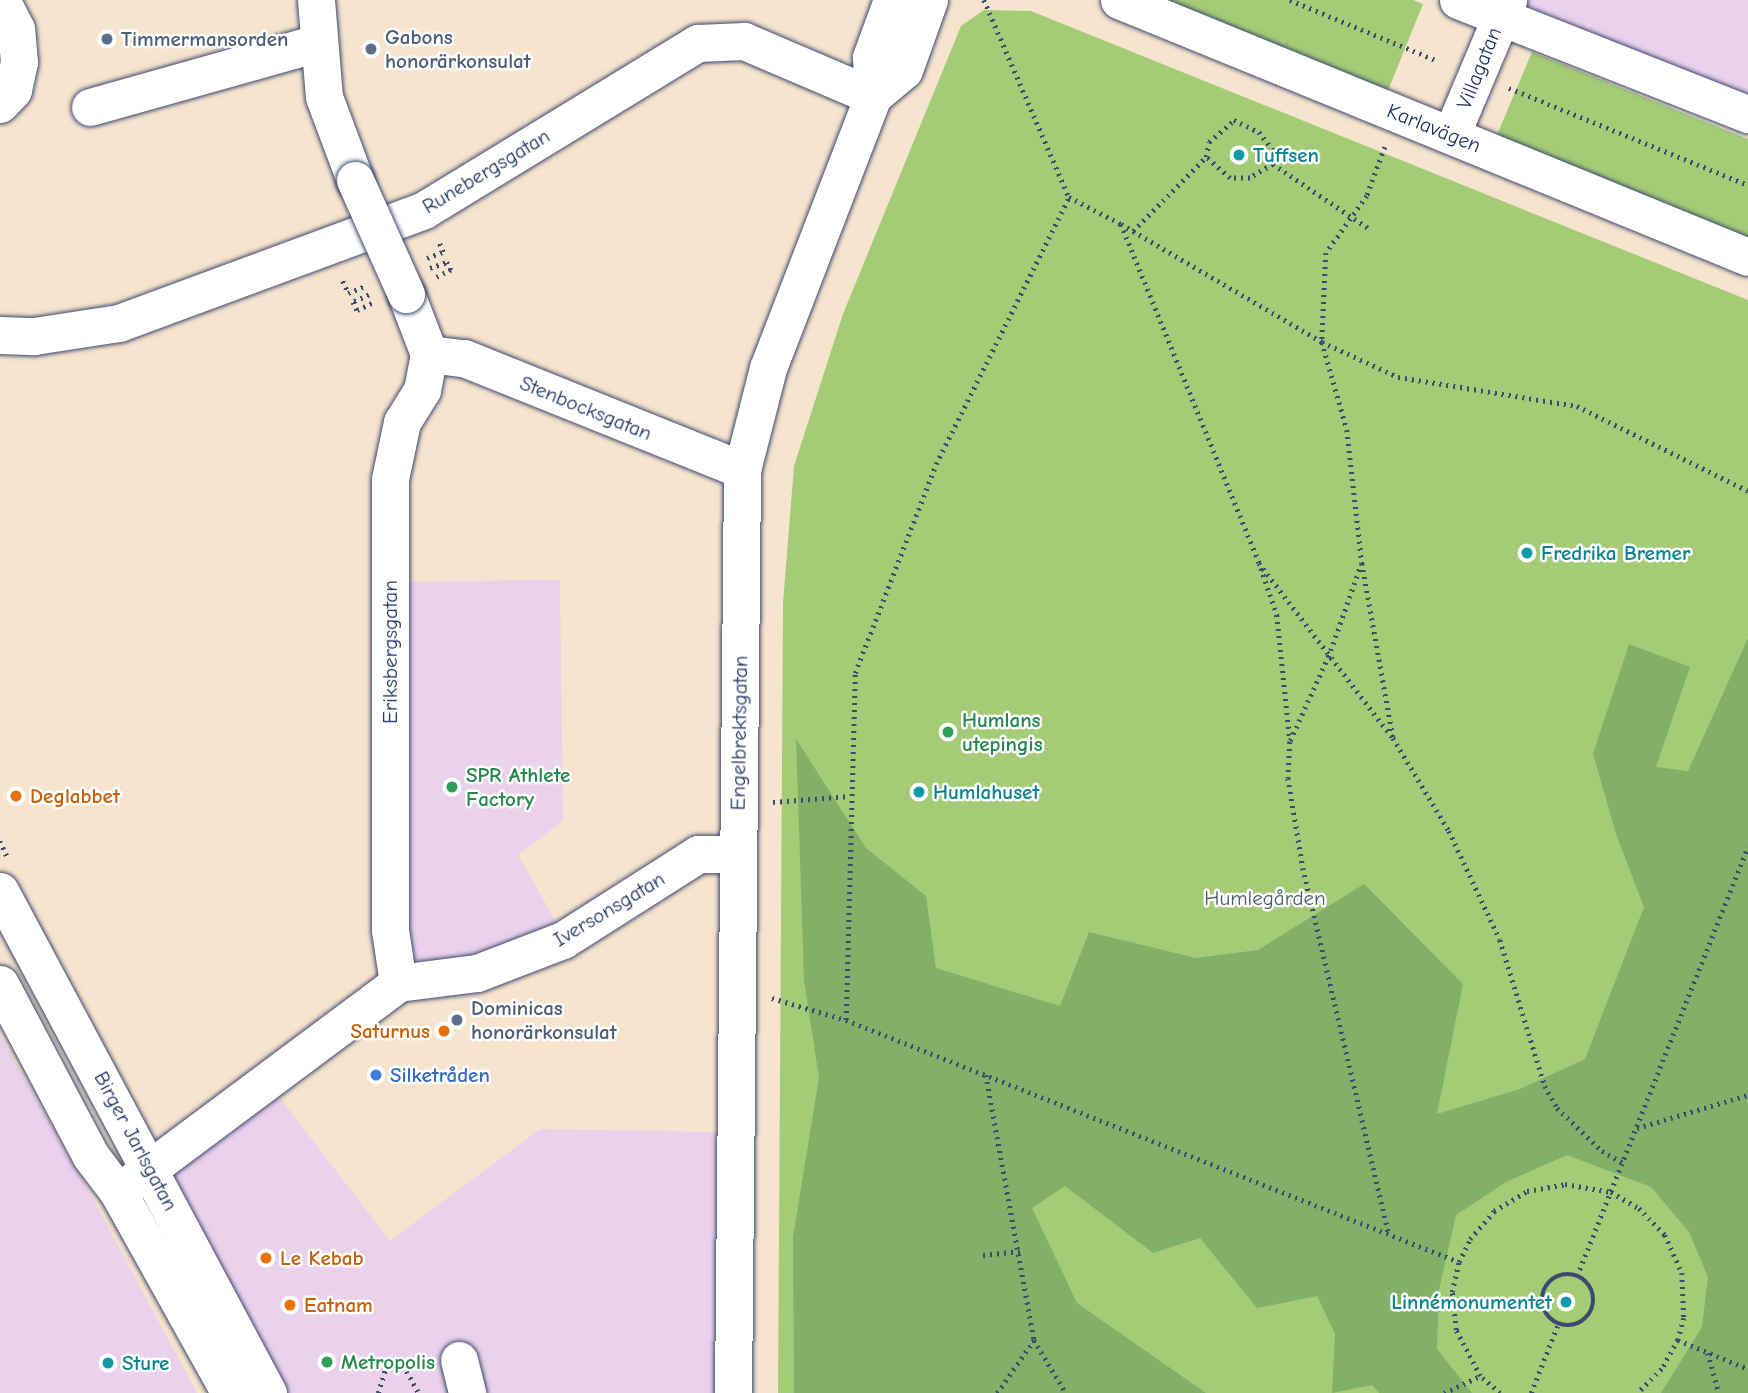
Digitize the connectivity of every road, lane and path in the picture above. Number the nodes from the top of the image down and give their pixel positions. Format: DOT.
graph roads {
  1 [pos="1,0"];
  2 [pos="316,0"];
  3 [pos="892,0"];
  4 [pos="929,0"];
  5 [pos="984,0"];
  6 [pos="1119,0"];
  7 [pos="1290,0"];
  8 [pos="1458,0"];
  9 [pos="1504,8"];
  10 [pos="317,43"];
  11 [pos="1438,61"];
  12 [pos="1509,88"];
  13 [pos="873,96"];
  14 [pos="0,104"];
  15 [pos="90,107"];
  16 [pos="1748,114"];
  17 [pos="1451,135"];
  18 [pos="1385,146"];
  19 [pos="1206,157"];
  20 [pos="1273,164"];
  21 [pos="1748,185"];
  22 [pos="1069,197"];
  23 [pos="1350,216"];
  24 [pos="1121,224"];
  25 [pos="1371,230"];
  26 [pos="1133,231"];
  27 [pos="438,240"];
  28 [pos="1748,257"];
  29 [pos="438,276"];
  30 [pos="343,281"];
  31 [pos="383,292"];
  32 [pos="0,335"];
  33 [pos="1322,342"];
  34 [pos="429,354"];
  35 [pos="742,470"];
  36 [pos="1748,491"];
  37 [pos="1259,563"];
  38 [pos="1362,563"];
  39 [pos="1329,656"];
  40 [pos="1393,738"];
  41 [pos="1290,742"];
  42 [pos="850,796"];
  43 [pos="772,802"];
  44 [pos="1748,847"];
  45 [pos="737,854"];
  46 [pos="0,891"];
  47 [pos="0,936"];
  48 [pos="398,983"];
  49 [pos="0,984"];
  50 [pos="772,998"];
  51 [pos="846,1020"];
  52 [pos="986,1074"];
  53 [pos="1748,1095"];
  54 [pos="1636,1128"];
  55 [pos="1622,1162"];
  56 [pos="152,1168"];
  57 [pos="118,1192"];
  58 [pos="1611,1192"];
  59 [pos="1389,1234"];
  60 [pos="1020,1251"];
  61 [pos="983,1255"];
  62 [pos="1459,1262"];
  63 [pos="1577,1276"];
  64 [pos="1558,1324"];
  65 [pos="1034,1340"];
  66 [pos="1678,1340"];
  67 [pos="1707,1352"];
  68 [pos="1748,1369"];
  69 [pos="1480,1376"];
  70 [pos="227,1392"];
  71 [pos="268,1393"];
  72 [pos="378,1393"];
  73 [pos="419,1393"];
  74 [pos="733,1393"];
  75 [pos="997,1393"];
  76 [pos="1066,1393"];
  77 [pos="1444,1393"];
  78 [pos="1500,1393"];
  79 [pos="1531,1393"];
  80 [pos="1638,1393"];
  81 [pos="1720,1393"];
  1 -- 14 [label="street"];
  2 -- 10 [label="street"];
  3 -- 13 [label="street, Engelbrektsgatan"];
  4 -- 13 [label="street, Engelbrektsgatan"];
  5 -- 22 [label="path"];
  6 -- 17 [label="street, Karlavägen"];
  7 -- 11 [label="path"];
  8 -- 9 [label="street"];
  9 -- 16 [label="street"];
  9 -- 17 [label="street, Villagatan"];
  10 -- 15 [label="street"];
  10 -- 31 [label="street, bridge"];
  12 -- 21 [label="path"];
  13 -- 32 [label="street, Runebergsgatan"];
  13 -- 35 [label="street, Engelbrektsgatan"];
  17 -- 28 [label="street, Karlavägen"];
  18 -- 23 [label="path"];
  19 -- 20 [label="path"];
  19 -- 20 [label="path"];
  19 -- 26 [label="path"];
  20 -- 23 [label="path"];
  22 -- 24 [label="path"];
  22 -- 42 [label="path"];
  23 -- 25 [label="path"];
  23 -- 33 [label="path"];
  24 -- 26 [label="path"];
  24 -- 37 [label="path"];
  26 -- 33 [label="path"];
  27 -- 29 [label="path"];
  30 -- 31 [label="path"];
  31 -- 31 [label="path"];
  31 -- 34 [label="street"];
  33 -- 36 [label="path"];
  33 -- 38 [label="path"];
  34 -- 35 [label="street, Stenbocksgatan"];
  34 -- 48 [label="street, Eriksbergsgatan"];
  35 -- 45 [label="street, Engelbrektsgatan"];
  37 -- 39 [label="path"];
  37 -- 41 [label="path"];
  38 -- 39 [label="path"];
  38 -- 40 [label="path"];
  39 -- 40 [label="path"];
  39 -- 41 [label="path"];
  40 -- 55 [label="path"];
  41 -- 59 [label="path"];
  42 -- 43 [label="path"];
  42 -- 51 [label="path"];
  44 -- 54 [label="path"];
  45 -- 48 [label="street, Iversonsgatan"];
  45 -- 74 [label="street, Engelbrektsgatan"];
  46 -- 56 [label="street, Birger Jarlsgatan"];
  47 -- 57 [label="street, Birger Jarlsgatan"];
  48 -- 56 [label="street"];
  49 -- 57 [label="street, Birger Jarlsgatan"];
  50 -- 51 [label="path"];
  51 -- 52 [label="path"];
  52 -- 59 [label="path"];
  52 -- 60 [label="path"];
  53 -- 54 [label="path"];
  54 -- 55 [label="path"];
  55 -- 58 [label="path"];
  56 -- 57 [label="street"];
  56 -- 71 [label="street, Birger Jarlsgatan"];
  57 -- 70 [label="street, Birger Jarlsgatan"];
  58 -- 62 [label="path"];
  58 -- 63 [label="path"];
  58 -- 66 [label="path"];
  59 -- 62 [label="path"];
  60 -- 61 [label="path"];
  60 -- 65 [label="path"];
  62 -- 69 [label="path"];
  63 -- 64 [label="path"];
  63 -- 64 [label="path"];
  64 -- 79 [label="path"];
  65 -- 75 [label="path"];
  65 -- 76 [label="path"];
  66 -- 67 [label="path"];
  66 -- 80 [label="path"];
  67 -- 68 [label="path"];
  67 -- 81 [label="path"];
  69 -- 77 [label="path"];
  69 -- 78 [label="path"];
  72 -- 73 [label="path"];
}
